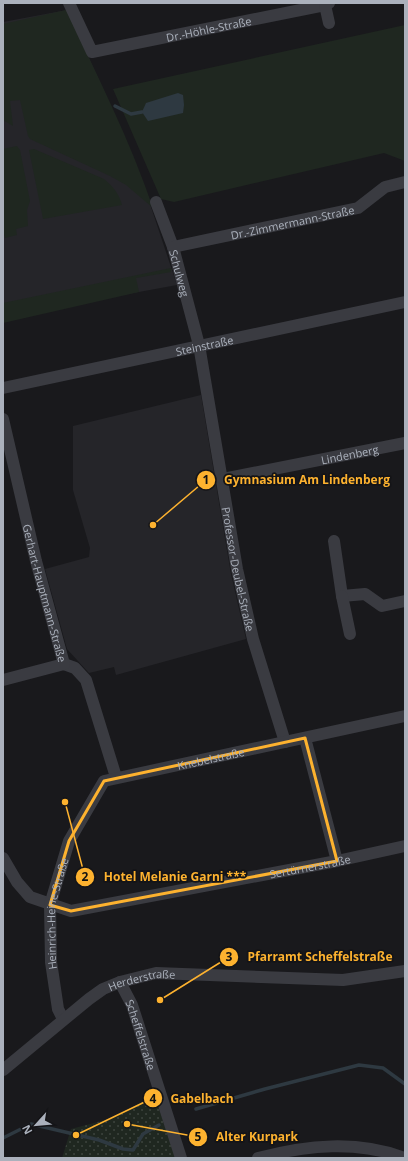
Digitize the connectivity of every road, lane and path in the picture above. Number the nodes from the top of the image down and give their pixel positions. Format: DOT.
graph roads {
  1 [pos="69,3"];
  2 [pos="327,4"];
  3 [pos="329,23"];
  4 [pos="405,182"];
  5 [pos="156,202"];
  6 [pos="172,248"];
  7 [pos="405,302"];
  8 [pos="199,345"];
  9 [pos="3,388"];
  10 [pos="3,419"];
  11 [pos="405,443"];
  12 [pos="223,479"];
  13 [pos="334,541"];
  14 [pos="342,596"];
  15 [pos="405,601"];
  16 [pos="350,634"];
  17 [pos="64,664"];
  18 [pos="3,680"];
  19 [pos="405,716"];
  20 [pos="305,738"];
  21 [pos="285,742"];
  22 [pos="116,777"];
  23 [pos="405,846"];
  24 [pos="3,858"];
  25 [pos="337,861"];
  26 [pos="50,905"];
  27 [pos="405,971"];
  28 [pos="120,982"];
  29 [pos="63,1019"];
  30 [pos="3,1070"];
  31 [pos="181,1158"];
  32 [pos="258,1158"];
  33 [pos="405,1158"];
  1 -- 2 [label="street, Dr.-Höhle-Straße"];
  2 -- 3 [label="street, Dr.-Höhle-Straße"];
  4 -- 6 [label="street, Dr.-Zimmermann-Straße"];
  5 -- 6 [label="street, Schulweg"];
  6 -- 8 [label="street, Schulweg"];
  7 -- 8 [label="street, Steinstraße"];
  8 -- 9 [label="street, Steinstraße"];
  8 -- 12 [label="street, Professor-Deubel-Straße"];
  10 -- 17 [label="street, Gerhart-Hauptmann-Straße"];
  11 -- 12 [label="street, Lindenberg"];
  12 -- 21 [label="street, Professor-Deubel-Straße"];
  13 -- 14 [label="street"];
  14 -- 15 [label="street"];
  14 -- 16 [label="street"];
  17 -- 18 [label="street"];
  17 -- 22 [label="street, Gerhart-Hauptmann-Straße"];
  19 -- 20 [label="street, Knebelstraße"];
  20 -- 21 [label="street, Knebelstraße"];
  20 -- 25 [label="street"];
  21 -- 22 [label="street, Knebelstraße"];
  22 -- 26 [label="street, Heinrich-Heine-Straße"];
  23 -- 25 [label="street, Sertürnerstraße"];
  24 -- 26 [label="street, Sertürnerstraße"];
  25 -- 26 [label="street, Sertürnerstraße"];
  26 -- 29 [label="street, Heinrich-Heine-Straße"];
  27 -- 28 [label="street, Herderstraße"];
  28 -- 29 [label="street, Herderstraße"];
  28 -- 31 [label="street, Scheffelstraße"];
  29 -- 30 [label="street, Herderstraße"];
  32 -- 33 [label="street"];
}
